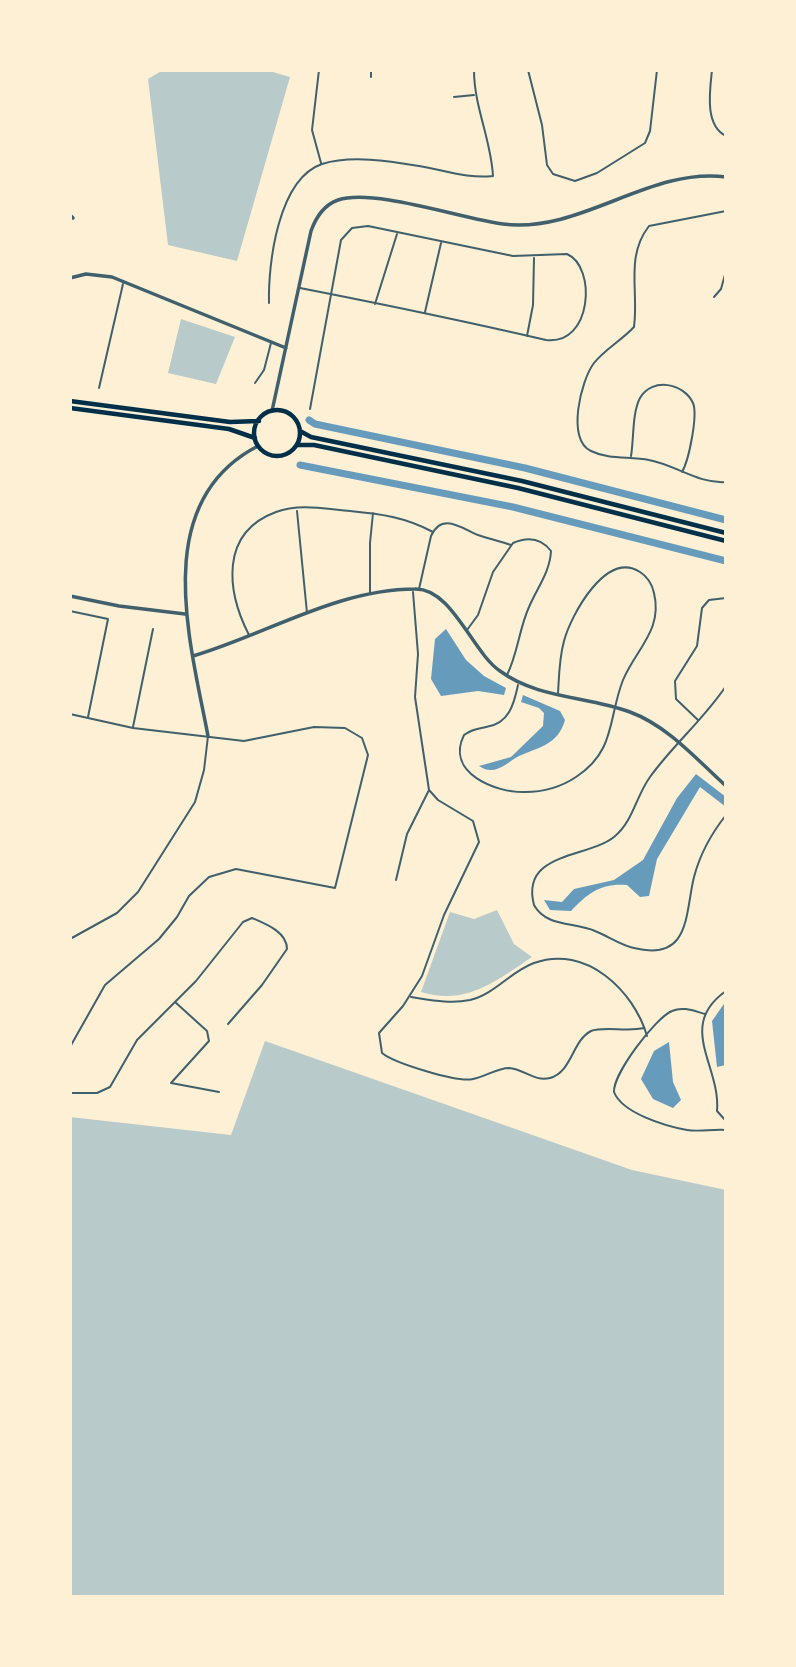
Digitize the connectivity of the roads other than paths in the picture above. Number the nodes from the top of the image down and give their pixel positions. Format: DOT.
graph roads {
  1 [pos="319,70"];
  2 [pos="371,70"];
  3 [pos="474,70"];
  4 [pos="528,70"];
  5 [pos="657,70"];
  6 [pos="712,70"];
  7 [pos="371,77"];
  8 [pos="475,95"];
  9 [pos="454,97"];
  10 [pos="726,136"];
  11 [pos="321,164"];
  12 [pos="726,177"];
  13 [pos="726,211"];
  14 [pos="398,233"];
  15 [pos="441,242"];
  16 [pos="534,257"];
  17 [pos="726,271"];
  18 [pos="70,278"];
  19 [pos="124,283"];
  20 [pos="299,288"];
  21 [pos="333,295"];
  22 [pos="714,297"];
  23 [pos="269,303"];
  24 [pos="375,304"];
  25 [pos="425,314"];
  26 [pos="527,336"];
  27 [pos="271,342"];
  28 [pos="286,348"];
  29 [pos="255,383"];
  30 [pos="99,388"];
  31 [pos="70,401"];
  32 [pos="70,408"];
  33 [pos="310,409"];
  34 [pos="272,411"];
  35 [pos="259,421"];
  36 [pos="300,430"];
  37 [pos="255,438"];
  38 [pos="297,445"];
  39 [pos="258,446"];
  40 [pos="631,457"];
  41 [pos="682,472"];
  42 [pos="726,482"];
  43 [pos="297,509"];
  44 [pos="373,513"];
  45 [pos="433,532"];
  46 [pos="726,533"];
  47 [pos="726,541"];
  48 [pos="512,546"];
  49 [pos="413,589"];
  50 [pos="419,589"];
  51 [pos="370,595"];
  52 [pos="70,596"];
  53 [pos="726,598"];
  54 [pos="70,611"];
  55 [pos="186,614"];
  56 [pos="307,614"];
  57 [pos="152,629"];
  58 [pos="467,631"];
  59 [pos="250,636"];
  60 [pos="193,656"];
  61 [pos="506,676"];
  62 [pos="519,681"];
  63 [pos="726,686"];
  64 [pos="558,695"];
  65 [pos="615,707"];
  66 [pos="70,714"];
  67 [pos="88,718"];
  68 [pos="699,720"];
  69 [pos="133,728"];
  70 [pos="208,736"];
  71 [pos="679,744"];
  72 [pos="726,786"];
  73 [pos="429,790"];
  74 [pos="726,816"];
  75 [pos="396,880"];
  76 [pos="70,939"];
  77 [pos="726,991"];
  78 [pos="410,996"];
  79 [pos="176,1002"];
  80 [pos="705,1014"];
  81 [pos="228,1024"];
  82 [pos="644,1028"];
  83 [pos="647,1036"];
  84 [pos="70,1047"];
  85 [pos="219,1092"];
  86 [pos="70,1093"];
  87 [pos="726,1121"];
  88 [pos="726,1130"];
  1 -- 11 [label="lane"];
  2 -- 7 [label="lane"];
  3 -- 8 [label="lane"];
  4 -- 5 [label="lane"];
  6 -- 10 [label="lane"];
  8 -- 9 [label="lane"];
  8 -- 11 [label="lane"];
  11 -- 23 [label="lane"];
  12 -- 20 [label="street"];
  13 -- 40 [label="lane"];
  14 -- 15 [label="lane"];
  14 -- 21 [label="lane"];
  14 -- 24 [label="lane"];
  15 -- 16 [label="lane"];
  15 -- 25 [label="lane"];
  16 -- 26 [label="lane"];
  16 -- 26 [label="lane"];
  17 -- 22 [label="lane"];
  18 -- 19 [label="street"];
  19 -- 27 [label="street"];
  19 -- 30 [label="lane"];
  20 -- 21 [label="lane"];
  20 -- 28 [label="street"];
  21 -- 24 [label="lane"];
  21 -- 33 [label="lane"];
  24 -- 25 [label="lane"];
  25 -- 26 [label="lane"];
  27 -- 28 [label="street"];
  27 -- 29 [label="lane"];
  28 -- 34 [label="street"];
  31 -- 35 [label="main road"];
  32 -- 37 [label="main road"];
  34 -- 35 [label="main road"];
  34 -- 36 [label="main road"];
  35 -- 37 [label="main road"];
  36 -- 38 [label="main road"];
  36 -- 46 [label="main road"];
  37 -- 39 [label="main road"];
  38 -- 39 [label="main road"];
  38 -- 47 [label="main road"];
  39 -- 55 [label="street"];
  40 -- 41 [label="lane"];
  40 -- 41 [label="lane"];
  41 -- 42 [label="lane"];
  43 -- 44 [label="lane"];
  43 -- 56 [label="lane"];
  43 -- 59 [label="lane"];
  44 -- 45 [label="lane"];
  44 -- 51 [label="lane"];
  45 -- 48 [label="lane"];
  45 -- 50 [label="lane"];
  48 -- 58 [label="lane"];
  48 -- 61 [label="lane"];
  49 -- 50 [label="street"];
  49 -- 51 [label="street"];
  49 -- 73 [label="lane"];
  50 -- 58 [label="street"];
  51 -- 56 [label="street"];
  52 -- 55 [label="street"];
  53 -- 68 [label="lane"];
  54 -- 67 [label="lane"];
  55 -- 60 [label="street"];
  56 -- 59 [label="street"];
  57 -- 69 [label="lane"];
  58 -- 61 [label="street"];
  59 -- 60 [label="street"];
  60 -- 70 [label="street"];
  61 -- 62 [label="street"];
  62 -- 64 [label="street"];
  62 -- 65 [label="lane"];
  63 -- 68 [label="lane"];
  64 -- 65 [label="street"];
  64 -- 65 [label="lane"];
  65 -- 71 [label="street"];
  66 -- 67 [label="lane"];
  67 -- 69 [label="lane"];
  68 -- 71 [label="lane"];
  69 -- 70 [label="lane"];
  70 -- 76 [label="lane"];
  70 -- 84 [label="lane"];
  71 -- 72 [label="street"];
  71 -- 74 [label="lane"];
  73 -- 75 [label="lane"];
  73 -- 78 [label="lane"];
  77 -- 80 [label="lane"];
  78 -- 82 [label="lane"];
  78 -- 82 [label="lane"];
  79 -- 81 [label="lane"];
  79 -- 85 [label="lane"];
  79 -- 86 [label="lane"];
  80 -- 83 [label="lane"];
  80 -- 87 [label="lane"];
  82 -- 83 [label="lane"];
  83 -- 88 [label="lane"];
}
